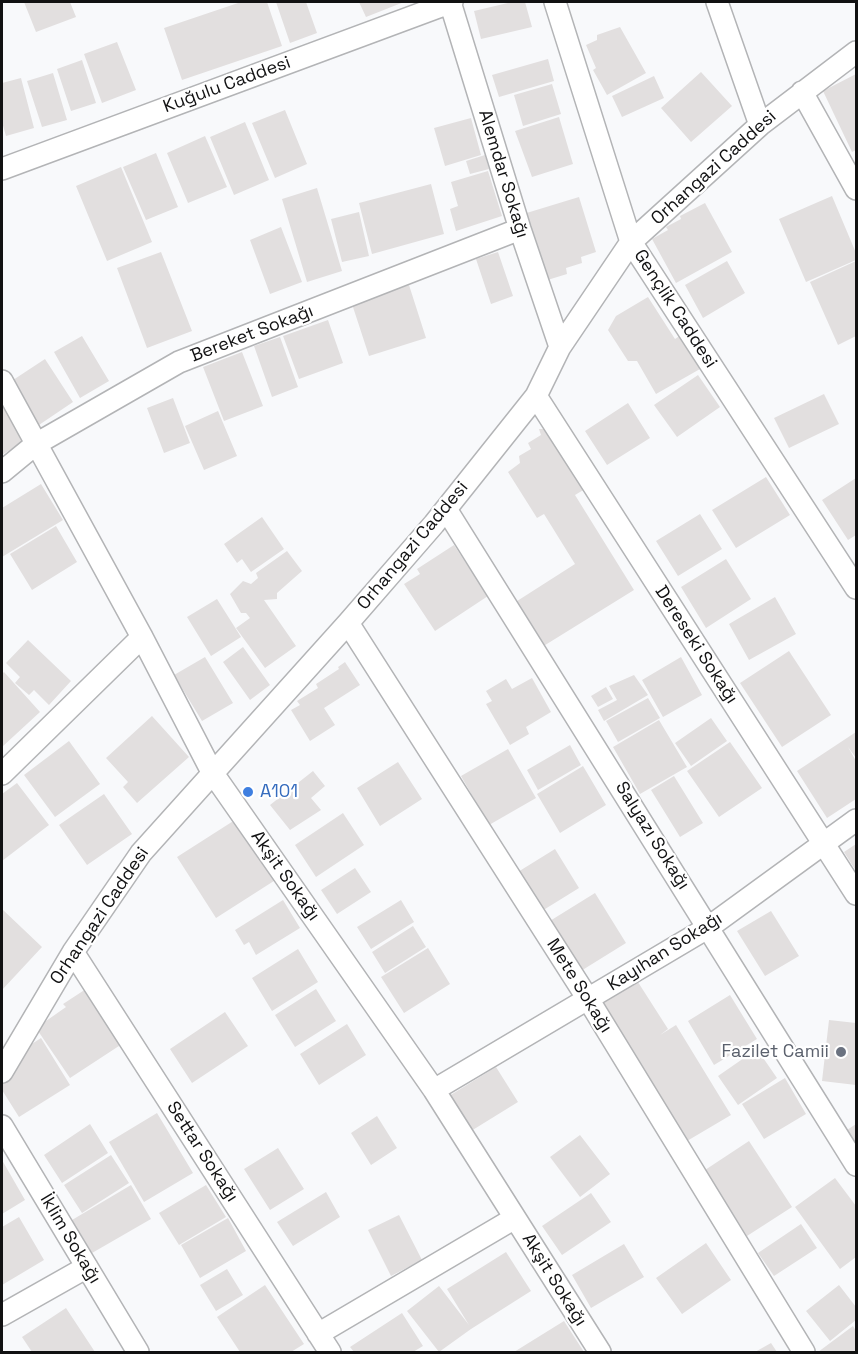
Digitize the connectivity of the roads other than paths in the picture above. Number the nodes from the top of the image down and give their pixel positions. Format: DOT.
graph roads {
  1 [pos="450,2"];
  2 [pos="555,2"];
  3 [pos="717,2"];
  4 [pos="856,52"];
  5 [pos="802,92"];
  6 [pos="759,125"];
  7 [pos="2,169"];
  8 [pos="856,189"];
  9 [pos="520,229"];
  10 [pos="631,242"];
  11 [pos="560,347"];
  12 [pos="2,381"];
  13 [pos="536,396"];
  14 [pos="36,444"];
  15 [pos="2,472"];
  16 [pos="446,509"];
  17 [pos="856,588"];
  18 [pos="348,623"];
  19 [pos="142,637"];
  20 [pos="212,772"];
  21 [pos="2,774"];
  22 [pos="856,820"];
  23 [pos="823,842"];
  24 [pos="856,894"];
  25 [pos="709,927"];
  26 [pos="73,952"];
  27 [pos="588,999"];
  28 [pos="2,1072"];
  29 [pos="434,1090"];
  30 [pos="2,1126"];
  31 [pos="856,1165"];
  32 [pos="515,1218"];
  33 [pos="87,1267"];
  34 [pos="2,1315"];
  35 [pos="318,1334"];
  36 [pos="138,1353"];
  37 [pos="330,1353"];
  38 [pos="600,1353"];
  39 [pos="804,1353"];
  1 -- 7 [label="street, Kuğulu Caddesi"];
  1 -- 9 [label="street, Alemdar Sokağı"];
  2 -- 10 [label="street, Gençlik Caddesi"];
  3 -- 6 [label="street"];
  4 -- 5 [label="street, Orhangazi Caddesi"];
  5 -- 6 [label="street, Orhangazi Caddesi"];
  5 -- 8 [label="street"];
  6 -- 10 [label="street, Orhangazi Caddesi"];
  9 -- 11 [label="street, Alemdar Sokağı"];
  9 -- 14 [label="street, Bereket Sokağı"];
  10 -- 11 [label="street, Orhangazi Caddesi"];
  10 -- 17 [label="street, Gençlik Caddesi"];
  11 -- 13 [label="street, Orhangazi Caddesi"];
  12 -- 14 [label="street, Akşit Sokağı"];
  13 -- 16 [label="street, Orhangazi Caddesi"];
  13 -- 23 [label="street, Dereseki Sokağı"];
  14 -- 15 [label="street, Bereket Sokağı"];
  14 -- 19 [label="street, Akşit Sokağı"];
  16 -- 18 [label="street, Orhangazi Caddesi"];
  16 -- 25 [label="street, Salyazı Sokağı"];
  18 -- 20 [label="street, Orhangazi Caddesi"];
  18 -- 27 [label="street, Mete Sokağı"];
  19 -- 20 [label="street, Akşit Sokağı"];
  19 -- 21 [label="street"];
  20 -- 26 [label="street, Orhangazi Caddesi"];
  20 -- 29 [label="street, Akşit Sokağı"];
  22 -- 23 [label="street, Kayıhan Sokağı"];
  23 -- 24 [label="street, Dereseki Sokağı"];
  23 -- 25 [label="street, Kayıhan Sokağı"];
  25 -- 27 [label="street, Kayıhan Sokağı"];
  25 -- 31 [label="street, Salyazı Sokağı"];
  26 -- 28 [label="street, Orhangazi Caddesi"];
  26 -- 35 [label="street, Settar Sokağı"];
  27 -- 29 [label="street, Kayıhan Sokağı"];
  27 -- 39 [label="street, Mete Sokağı"];
  29 -- 32 [label="street, Akşit Sokağı"];
  30 -- 33 [label="street, İklim Sokağı"];
  32 -- 35 [label="street"];
  32 -- 38 [label="street, Akşit Sokağı"];
  33 -- 34 [label="street"];
  33 -- 36 [label="street, İklim Sokağı"];
  35 -- 37 [label="street, Settar Sokağı"];
}
